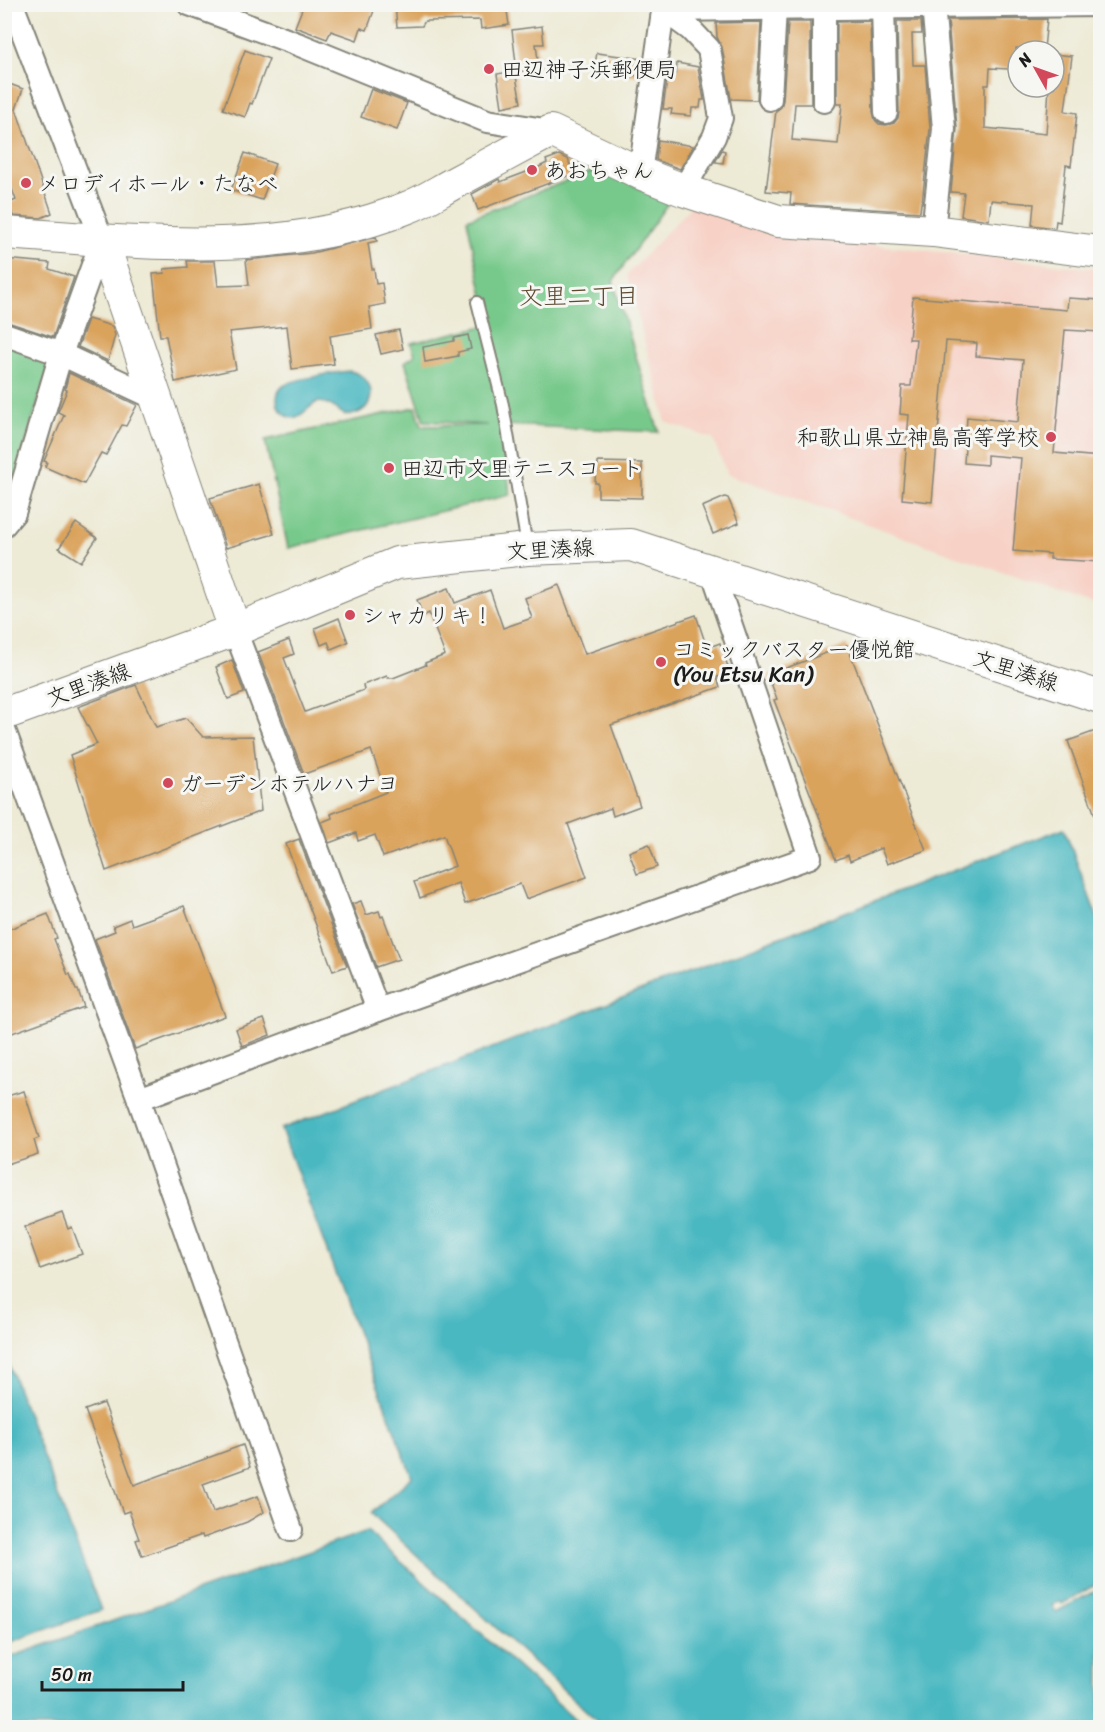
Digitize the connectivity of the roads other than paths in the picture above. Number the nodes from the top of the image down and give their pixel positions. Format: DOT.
graph roads {
  1 [pos="12,4"];
  2 [pos="189,4"];
  3 [pos="1101,5"];
  4 [pos="933,6"];
  5 [pos="824,7"];
  6 [pos="883,7"];
  7 [pos="664,8"];
  8 [pos="775,9"];
  9 [pos="243,14"];
  10 [pos="770,99"];
  11 [pos="824,100"];
  12 [pos="886,112"];
  13 [pos="551,131"];
  14 [pos="640,172"];
  15 [pos="683,190"];
  16 [pos="933,231"];
  17 [pos="4,233"];
  18 [pos="102,240"];
  19 [pos="1101,252"];
  20 [pos="477,302"];
  21 [pos="4,334"];
  22 [pos="61,354"];
  23 [pos="157,399"];
  24 [pos="4,525"];
  25 [pos="527,549"];
  26 [pos="712,570"];
  27 [pos="236,630"];
  28 [pos="1101,697"];
  29 [pos="4,714"];
  30 [pos="4,730"];
  31 [pos="378,1010"];
  32 [pos="139,1100"];
  33 [pos="291,1530"];
  1 -- 18 [label="street"];
  2 -- 9 [label="street"];
  3 -- 4 [label="street"];
  4 -- 6 [label="street"];
  4 -- 16 [label="street"];
  5 -- 6 [label="street"];
  5 -- 8 [label="street"];
  5 -- 11 [label="street"];
  6 -- 12 [label="street"];
  7 -- 8 [label="street"];
  7 -- 14 [label="street"];
  7 -- 15 [label="street"];
  8 -- 10 [label="street"];
  9 -- 13 [label="street"];
  13 -- 14 [label="street"];
  13 -- 18 [label="street"];
  14 -- 15 [label="street"];
  15 -- 16 [label="street"];
  16 -- 19 [label="street"];
  17 -- 18 [label="street"];
  18 -- 22 [label="street"];
  18 -- 23 [label="street"];
  20 -- 25 [label="lane"];
  21 -- 22 [label="street"];
  22 -- 23 [label="street"];
  22 -- 24 [label="street"];
  23 -- 27 [label="street"];
  25 -- 26 [label="street, 文里湊線"];
  25 -- 27 [label="street, 文里湊線"];
  26 -- 28 [label="street, 文里湊線"];
  26 -- 31 [label="street"];
  27 -- 29 [label="street, 文里湊線"];
  27 -- 31 [label="street"];
  30 -- 32 [label="street"];
  31 -- 32 [label="street"];
  32 -- 33 [label="street"];
}
